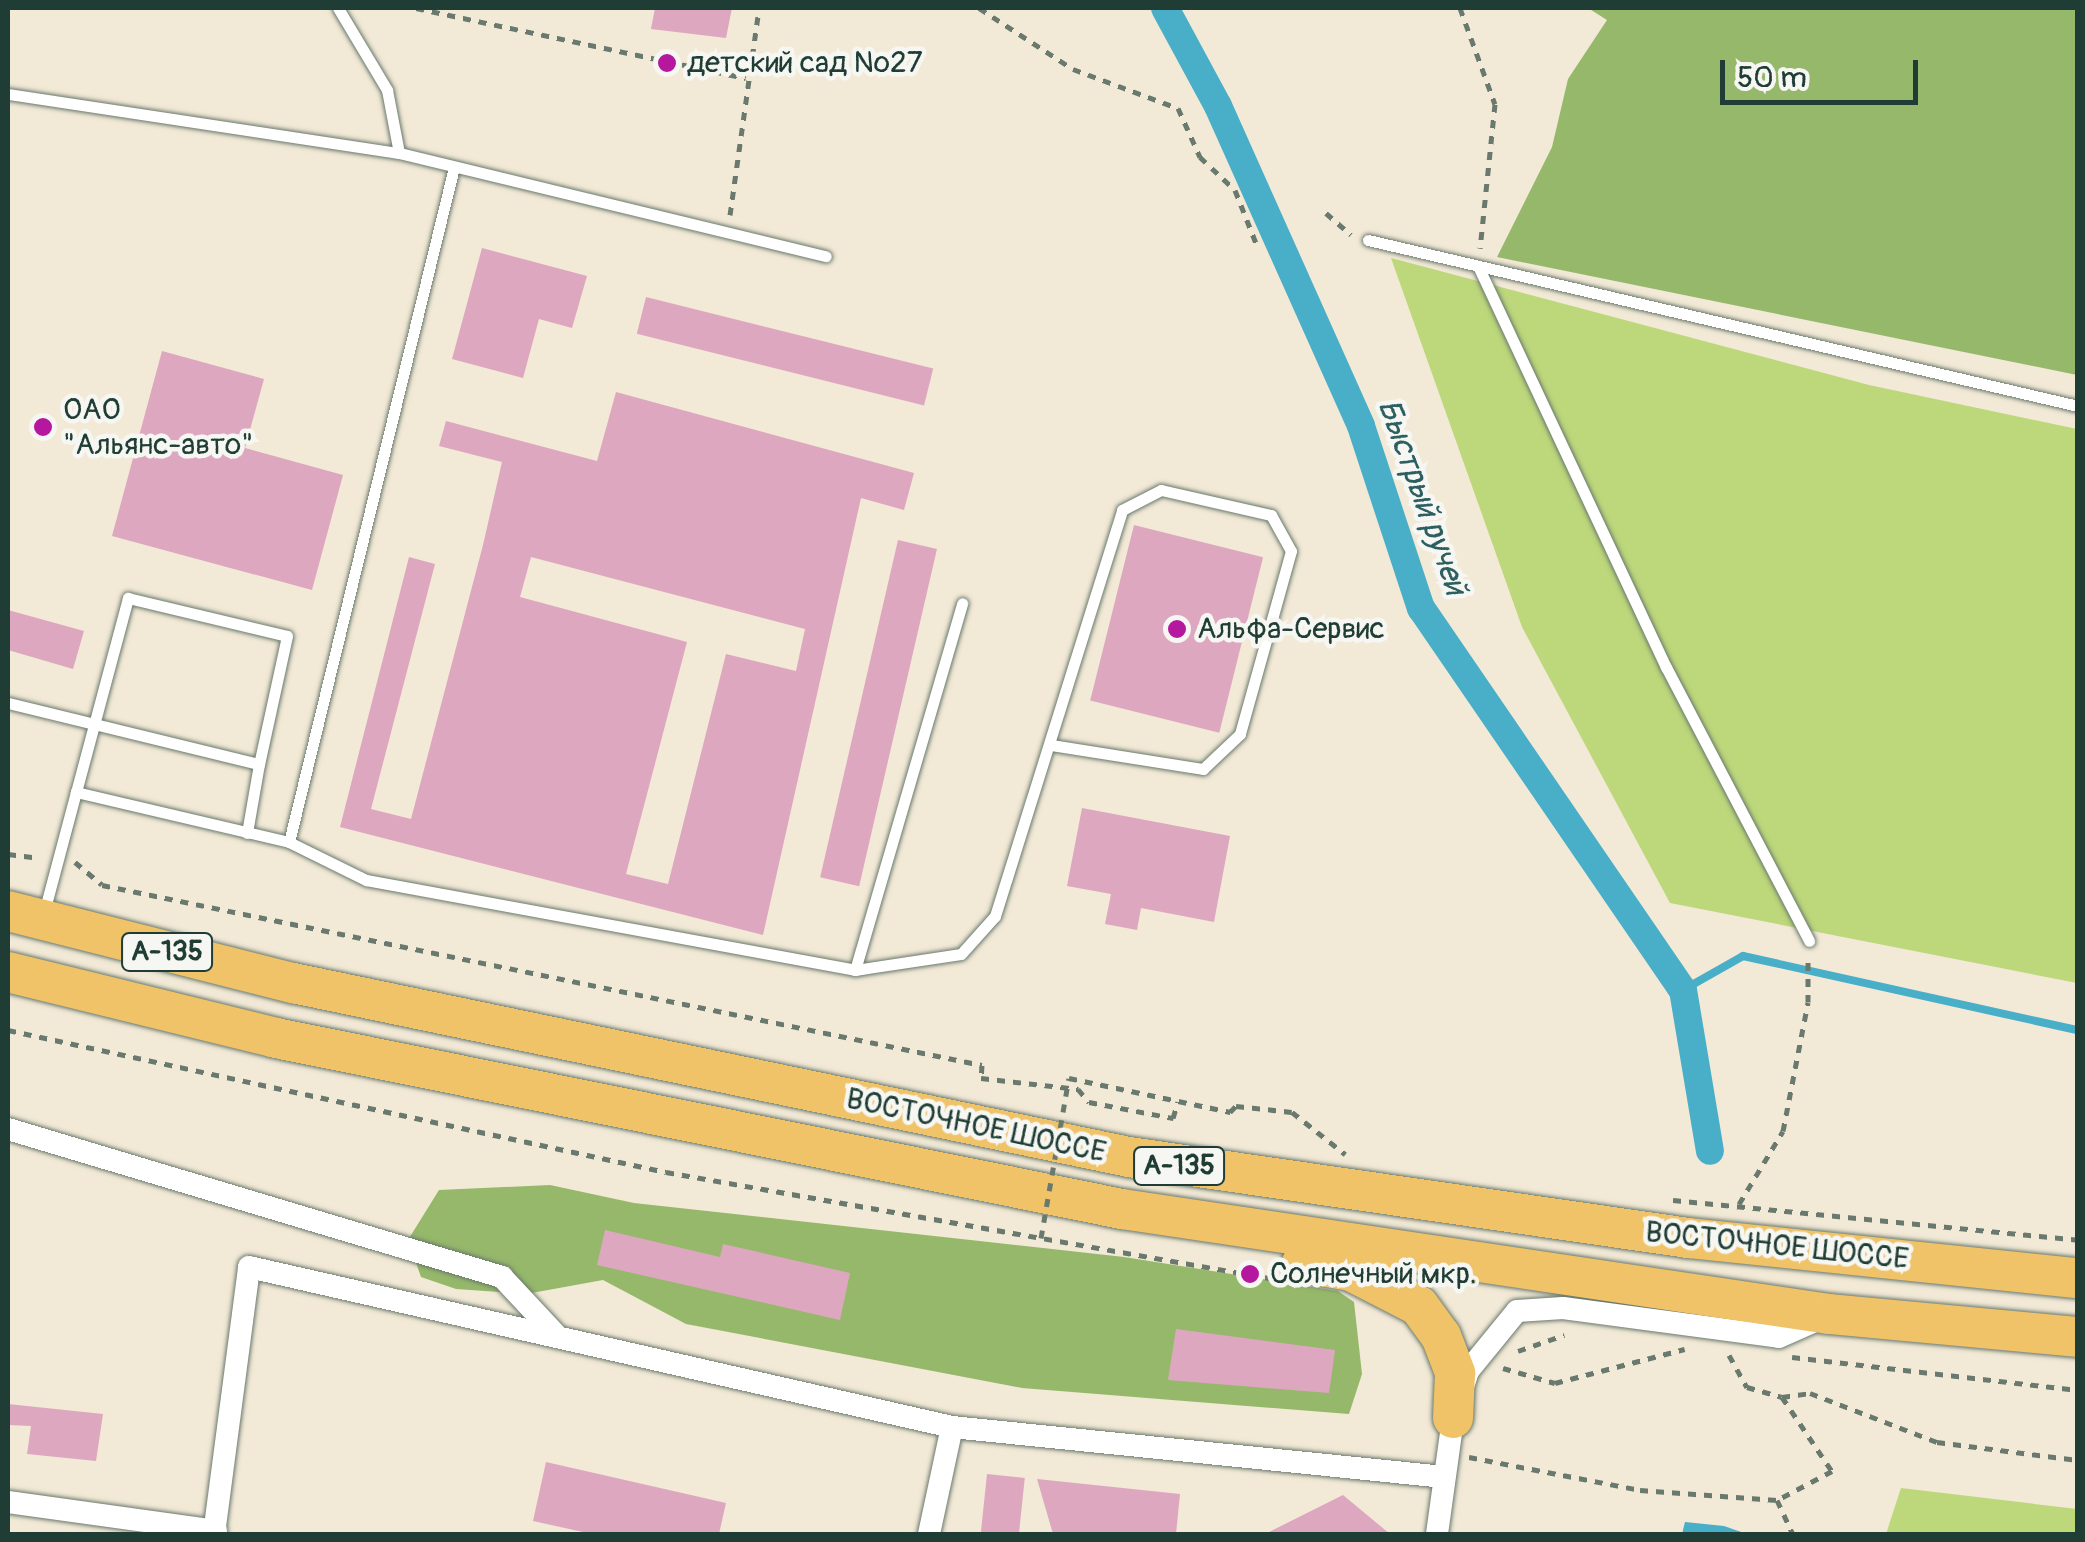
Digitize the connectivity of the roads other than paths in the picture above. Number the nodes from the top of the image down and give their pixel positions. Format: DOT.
graph roads {
  1 [pos="338,8"];
  2 [pos="8,94"];
  3 [pos="399,154"];
  4 [pos="454,167"];
  5 [pos="1368,240"];
  6 [pos="826,256"];
  7 [pos="1478,266"];
  8 [pos="2078,406"];
  9 [pos="962,603"];
  10 [pos="8,703"];
  11 [pos="94,724"];
  12 [pos="1052,744"];
  13 [pos="259,764"];
  14 [pos="76,792"];
  15 [pos="247,834"];
  16 [pos="289,842"];
  17 [pos="25,916"];
  18 [pos="1808,941"];
  19 [pos="855,970"];
  20 [pos="8,972"];
  21 [pos="8,1129"];
  22 [pos="1162,1216"];
  23 [pos="2078,1278"];
  24 [pos="1829,1314"];
  25 [pos="558,1337"];
  26 [pos="2078,1338"];
  27 [pos="952,1426"];
  28 [pos="1451,1434"];
  29 [pos="1444,1477"];
  30 [pos="8,1502"];
  31 [pos="215,1533"];
  32 [pos="928,1534"];
  33 [pos="1437,1534"];
  1 -- 3 [label="lane"];
  2 -- 3 [label="lane"];
  3 -- 4 [label="lane"];
  4 -- 6 [label="lane"];
  4 -- 16 [label="lane"];
  5 -- 7 [label="lane"];
  7 -- 8 [label="lane"];
  7 -- 18 [label="lane"];
  9 -- 19 [label="lane"];
  10 -- 11 [label="lane"];
  11 -- 13 [label="lane"];
  11 -- 13 [label="lane"];
  11 -- 14 [label="lane"];
  12 -- 12 [label="lane"];
  12 -- 19 [label="lane"];
  13 -- 15 [label="lane"];
  14 -- 15 [label="lane"];
  14 -- 17 [label="lane"];
  15 -- 16 [label="lane"];
  16 -- 19 [label="lane"];
  17 -- 23 [label="highway, ВОСТОЧНОЕ ШОССЕ / А-135"];
  20 -- 22 [label="highway, ВОСТОЧНОЕ ШОССЕ / А-135"];
  21 -- 25 [label="street"];
  22 -- 24 [label="highway, ВОСТОЧНОЕ ШОССЕ / А-135"];
  22 -- 28 [label="highway"];
  24 -- 26 [label="highway, ВОСТОЧНОЕ ШОССЕ / А-135"];
  24 -- 28 [label="street"];
  25 -- 27 [label="street"];
  25 -- 31 [label="street"];
  27 -- 29 [label="street"];
  27 -- 32 [label="street"];
  28 -- 29 [label="street"];
  29 -- 33 [label="street"];
  30 -- 31 [label="street"];
}
